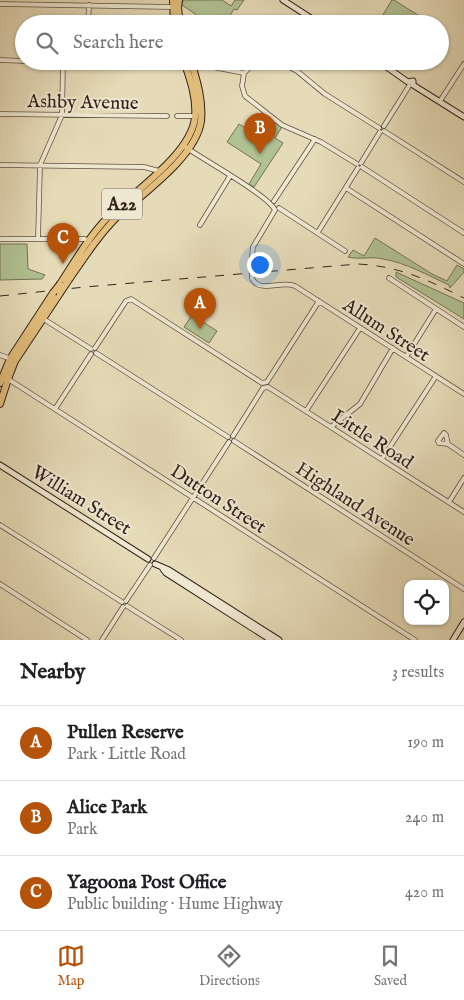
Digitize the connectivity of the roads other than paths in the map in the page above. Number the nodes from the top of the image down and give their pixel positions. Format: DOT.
graph roads {
  1 [pos="117,0"];
  2 [pos="179,0"];
  3 [pos="283,0"];
  4 [pos="172,3"];
  5 [pos="0,4"];
  6 [pos="89,5"];
  7 [pos="117,6"];
  8 [pos="88,15"];
  9 [pos="179,15"];
  10 [pos="306,15"];
  11 [pos="0,60"];
  12 [pos="15,61"];
  13 [pos="464,64"];
  14 [pos="63,70"];
  15 [pos="189,70"];
  16 [pos="191,70"];
  17 [pos="229,70"];
  18 [pos="247,70"];
  19 [pos="295,70"];
  20 [pos="391,70"];
  21 [pos="244,73"];
  22 [pos="410,84"];
  23 [pos="440,101"];
  24 [pos="0,114"];
  25 [pos="62,115"];
  26 [pos="166,116"];
  27 [pos="178,116"];
  28 [pos="195,116"];
  29 [pos="464,117"];
  30 [pos="382,129"];
  31 [pos="315,139"];
  32 [pos="187,148"];
  33 [pos="0,165"];
  34 [pos="40,165"];
  35 [pos="360,166"];
  36 [pos="159,171"];
  37 [pos="230,176"];
  38 [pos="464,182"];
  39 [pos="346,188"];
  40 [pos="276,206"];
  41 [pos="200,225"];
  42 [pos="318,232"];
  43 [pos="464,233"];
  44 [pos="0,239"];
  45 [pos="38,239"];
  46 [pos="91,243"];
  47 [pos="345,251"];
  48 [pos="464,264"];
  49 [pos="388,278"];
  50 [pos="319,301"];
  51 [pos="436,309"];
  52 [pos="41,317"];
  53 [pos="464,327"];
  54 [pos="360,328"];
  55 [pos="393,348"];
  56 [pos="93,351"];
  57 [pos="0,355"];
  58 [pos="406,357"];
  59 [pos="13,360"];
  60 [pos="436,376"];
  61 [pos="8,379"];
  62 [pos="0,382"];
  63 [pos="265,385"];
  64 [pos="464,394"];
  65 [pos="0,404"];
  66 [pos="55,409"];
  67 [pos="306,411"];
  68 [pos="331,427"];
  69 [pos="233,436"];
  70 [pos="228,437"];
  71 [pos="234,441"];
  72 [pos="229,442"];
  73 [pos="448,444"];
  74 [pos="464,455"];
  75 [pos="382,459"];
  76 [pos="0,465"];
  77 [pos="464,478"];
  78 [pos="193,498"];
  79 [pos="449,502"];
  80 [pos="464,512"];
  81 [pos="0,525"];
  82 [pos="152,562"];
  83 [pos="162,568"];
  84 [pos="0,584"];
  85 [pos="464,588"];
  86 [pos="125,604"];
  87 [pos="464,622"];
  88 [pos="87,640"];
  89 [pos="102,640"];
  90 [pos="181,640"];
  91 [pos="272,640"];
  92 [pos="278,640"];
  93 [pos="415,640"];
  94 [pos="453,640"];
  1 -- 7 [label="street"];
  2 -- 9 [label="highway"];
  3 -- 10 [label="street"];
  4 -- 7 [label="street"];
  5 -- 6 [label="street"];
  6 -- 7 [label="street"];
  6 -- 8 [label="street"];
  11 -- 12 [label="street"];
  13 -- 23 [label="street"];
  14 -- 25 [label="street"];
  15 -- 28 [label="highway, A22"];
  16 -- 32 [label="highway, A22"];
  17 -- 21 [label="street"];
  18 -- 21 [label="street"];
  19 -- 30 [label="street"];
  20 -- 22 [label="street"];
  21 -- 31 [label="street"];
  22 -- 23 [label="street"];
  22 -- 30 [label="street"];
  23 -- 29 [label="street"];
  24 -- 25 [label="street, Ashby Avenue"];
  25 -- 26 [label="street, Ashby Avenue"];
  25 -- 34 [label="street"];
  27 -- 28 [label="street"];
  28 -- 32 [label="highway, A22"];
  30 -- 35 [label="street"];
  30 -- 38 [label="street"];
  31 -- 35 [label="street"];
  31 -- 40 [label="street"];
  32 -- 36 [label="highway, A22"];
  32 -- 37 [label="street"];
  32 -- 46 [label="highway, A22"];
  33 -- 34 [label="street"];
  34 -- 36 [label="street"];
  34 -- 45 [label="street"];
  35 -- 39 [label="street"];
  35 -- 43 [label="street"];
  36 -- 46 [label="highway, A22"];
  37 -- 40 [label="street"];
  37 -- 41 [label="street"];
  39 -- 42 [label="street"];
  39 -- 48 [label="street"];
  40 -- 42 [label="street"];
  40 -- 50 [label="street, Allum Street, bridge"];
  42 -- 47 [label="street"];
  44 -- 45 [label="street"];
  45 -- 46 [label="street"];
  46 -- 52 [label="highway, A22, bridge"];
  49 -- 51 [label="street"];
  50 -- 54 [label="street, Allum Street"];
  50 -- 63 [label="street"];
  51 -- 53 [label="street"];
  51 -- 58 [label="street"];
  52 -- 56 [label="street"];
  52 -- 59 [label="highway, A22"];
  54 -- 55 [label="street, Allum Street"];
  54 -- 67 [label="street"];
  55 -- 58 [label="street, Allum Street"];
  55 -- 68 [label="street"];
  56 -- 63 [label="street, Little Road"];
  56 -- 66 [label="street"];
  56 -- 70 [label="street"];
  57 -- 59 [label="street"];
  58 -- 60 [label="street, Allum Street"];
  59 -- 61 [label="highway, A22"];
  59 -- 62 [label="highway, A22"];
  60 -- 64 [label="street, Allum Street"];
  60 -- 75 [label="street"];
  61 -- 65 [label="highway, A22"];
  61 -- 66 [label="street, Dutton Street"];
  63 -- 67 [label="street, Little Road"];
  63 -- 69 [label="street"];
  66 -- 78 [label="street, Dutton Street"];
  67 -- 68 [label="street, Little Road"];
  68 -- 75 [label="street, Little Road"];
  69 -- 70 [label="street"];
  69 -- 71 [label="street"];
  70 -- 72 [label="street"];
  71 -- 72 [label="street"];
  71 -- 85 [label="street, Highland Avenue"];
  72 -- 78 [label="street"];
  73 -- 74 [label="street"];
  75 -- 79 [label="street, Little Road"];
  76 -- 82 [label="street, William Street"];
  77 -- 79 [label="street"];
  78 -- 82 [label="street"];
  78 -- 93 [label="street, Dutton Street"];
  79 -- 80 [label="street, Little Road"];
  81 -- 86 [label="street"];
  82 -- 83 [label="street, William Street"];
  82 -- 86 [label="street"];
  83 -- 91 [label="street, William Street"];
  83 -- 92 [label="street, William Street"];
  84 -- 88 [label="street"];
  86 -- 89 [label="street"];
  86 -- 90 [label="street"];
  87 -- 94 [label="street"];
}
